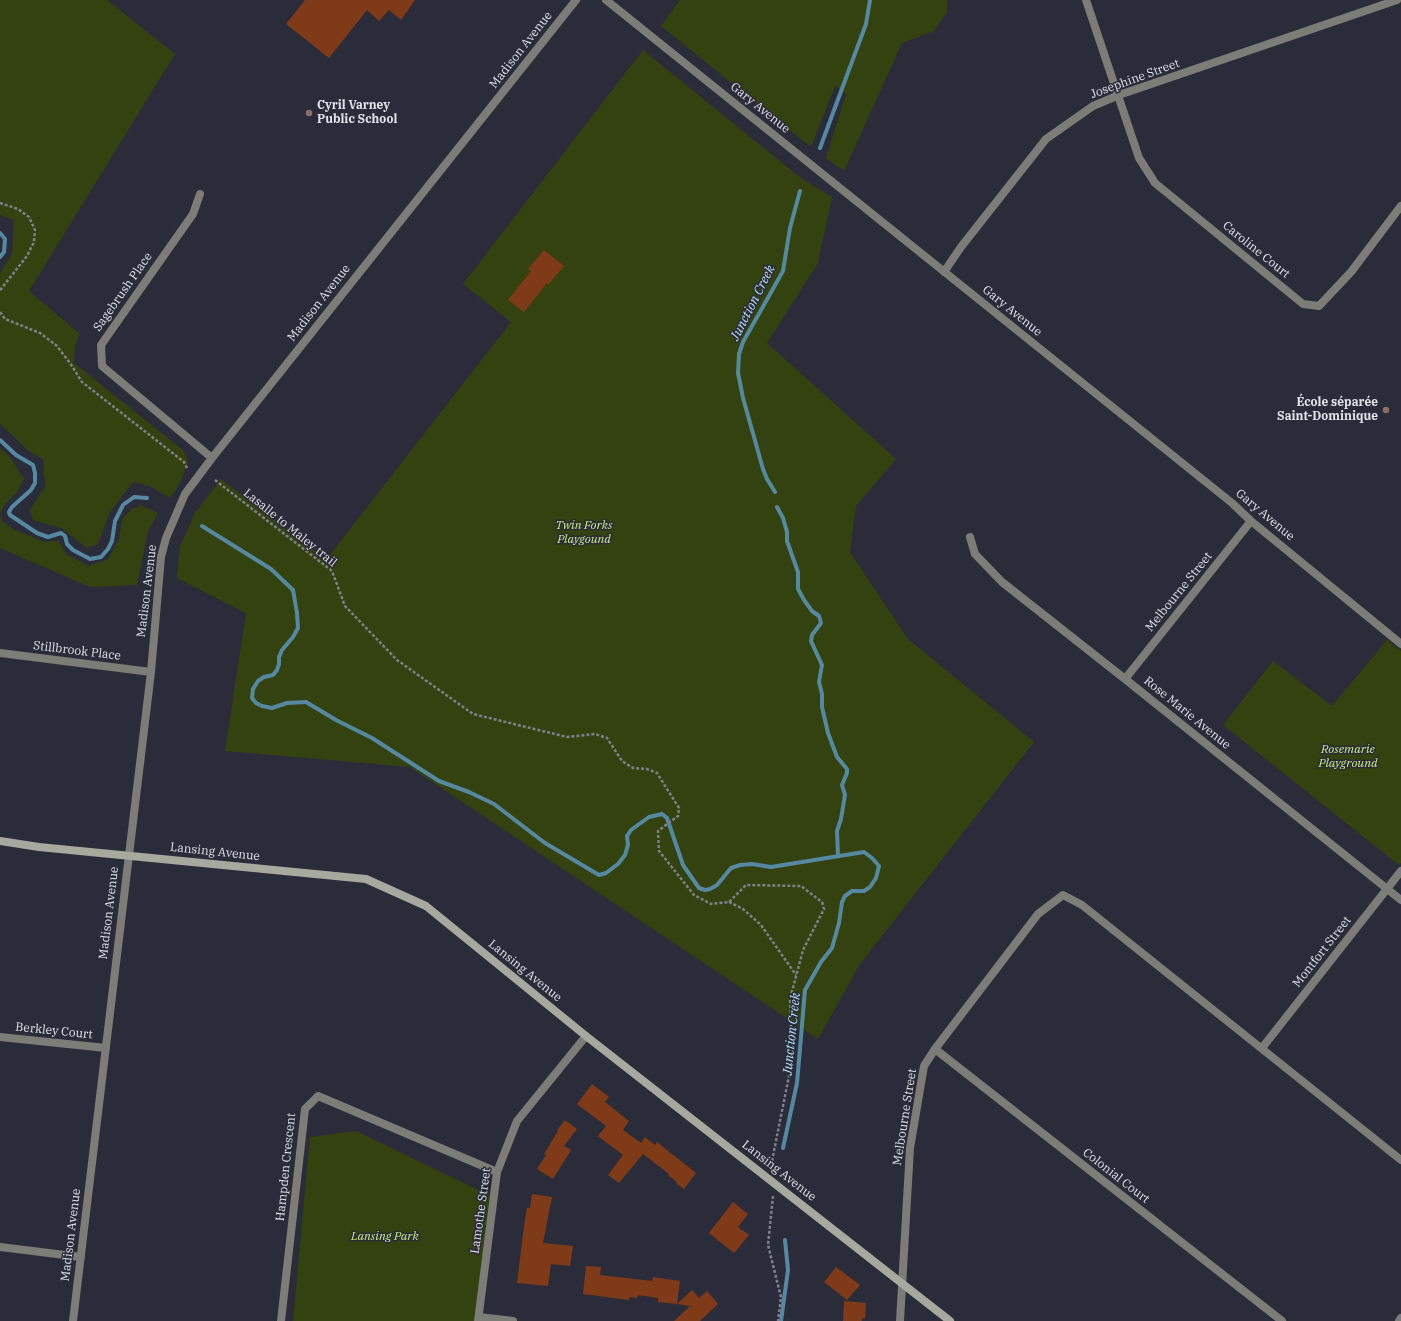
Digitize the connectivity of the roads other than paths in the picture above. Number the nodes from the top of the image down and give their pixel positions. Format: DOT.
graph roads {
  1 [pos="576,0"];
  2 [pos="606,0"];
  3 [pos="1086,0"];
  4 [pos="1397,0"];
  5 [pos="1119,95"];
  6 [pos="200,194"];
  7 [pos="1401,206"];
  8 [pos="944,272"];
  9 [pos="212,458"];
  10 [pos="1251,520"];
  11 [pos="970,537"];
  12 [pos="1401,644"];
  13 [pos="0,653"];
  14 [pos="151,672"];
  15 [pos="1125,679"];
  16 [pos="0,841"];
  17 [pos="128,855"];
  18 [pos="1401,871"];
  19 [pos="1387,889"];
  20 [pos="1401,900"];
  21 [pos="586,1036"];
  22 [pos="0,1037"];
  23 [pos="106,1048"];
  24 [pos="1262,1048"];
  25 [pos="935,1050"];
  26 [pos="1401,1160"];
  27 [pos="497,1172"];
  28 [pos="0,1247"];
  29 [pos="81,1257"];
  30 [pos="902,1283"];
  31 [pos="1401,1318"];
  32 [pos="479,1319"];
  33 [pos="73,1321"];
  34 [pos="281,1321"];
  35 [pos="513,1321"];
  36 [pos="900,1321"];
  37 [pos="950,1321"];
  38 [pos="1282,1321"];
  39 [pos="1399,1321"];
  1 -- 9 [label="street, Madison Avenue"];
  2 -- 8 [label="street, Gary Avenue"];
  3 -- 5 [label="street"];
  4 -- 5 [label="street, Josephine Street"];
  5 -- 7 [label="street, Caroline Court"];
  5 -- 8 [label="street, Josephine Street"];
  6 -- 9 [label="street, Sagebrush Place"];
  8 -- 10 [label="street, Gary Avenue"];
  9 -- 14 [label="street, Madison Avenue"];
  10 -- 12 [label="street, Gary Avenue"];
  10 -- 15 [label="street, Melbourne Street"];
  11 -- 15 [label="street, Rose Marie Avenue"];
  13 -- 14 [label="street, Stillbrook Place"];
  14 -- 17 [label="street, Madison Avenue"];
  15 -- 19 [label="street, Rose Marie Avenue"];
  16 -- 17 [label="street, Lansing Avenue"];
  17 -- 21 [label="street, Lansing Avenue"];
  17 -- 23 [label="street, Madison Avenue"];
  18 -- 19 [label="street, Montfort Street"];
  19 -- 20 [label="street, Rose Marie Avenue"];
  19 -- 24 [label="street, Montfort Street"];
  21 -- 27 [label="street, Lamothe Street"];
  21 -- 30 [label="street, Lansing Avenue"];
  22 -- 23 [label="street, Berkley Court"];
  23 -- 29 [label="street, Madison Avenue"];
  24 -- 25 [label="street, Melbourne Street"];
  24 -- 26 [label="street"];
  25 -- 30 [label="street, Melbourne Street"];
  25 -- 38 [label="street, Colonial Court"];
  27 -- 32 [label="street, Lamothe Street"];
  27 -- 34 [label="street, Hampden Crescent"];
  28 -- 29 [label="street"];
  29 -- 33 [label="street, Madison Avenue"];
  30 -- 36 [label="street, Melbourne Street"];
  30 -- 37 [label="street, Lansing Avenue"];
  31 -- 39 [label="street"];
  32 -- 35 [label="street"];
}
